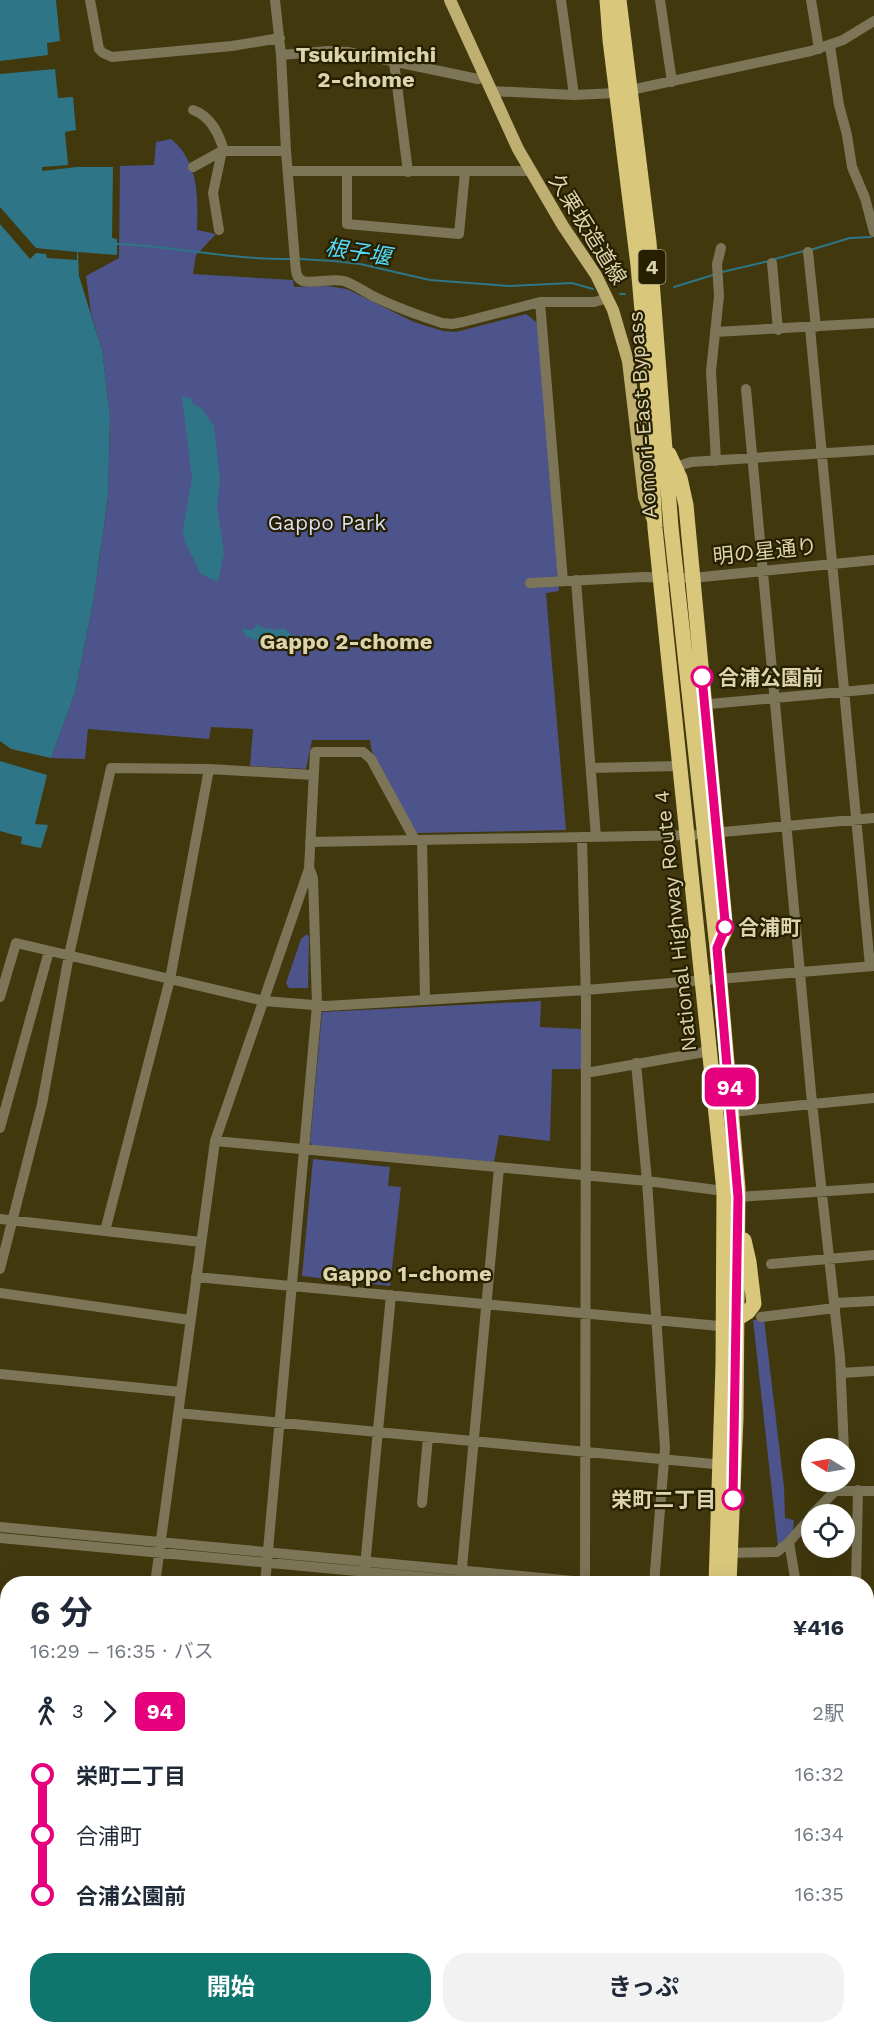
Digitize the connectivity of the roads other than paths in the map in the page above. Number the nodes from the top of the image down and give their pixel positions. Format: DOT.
graph roads {
  1 [pos="90,0"];
  2 [pos="275,0"];
  3 [pos="450,0"];
  4 [pos="561,0"];
  5 [pos="607,0"];
  6 [pos="619,0"];
  7 [pos="660,0"];
  8 [pos="811,0"];
  9 [pos="874,21"];
  10 [pos="280,38"];
  11 [pos="825,47"];
  12 [pos="281,55"];
  13 [pos="394,62"];
  14 [pos="484,77"];
  15 [pos="672,82"];
  16 [pos="490,91"];
  17 [pos="624,92"];
  18 [pos="574,95"];
  19 [pos="193,110"];
  20 [pos="223,151"];
  21 [pos="286,151"];
  22 [pos="193,167"];
  23 [pos="288,171"];
  24 [pos="530,171"];
  25 [pos="347,172"];
  26 [pos="408,172"];
  27 [pos="465,172"];
  28 [pos="219,230"];
  29 [pos="874,232"];
  30 [pos="721,248"];
  31 [pos="808,252"];
  32 [pos="772,263"];
  33 [pos="608,298"];
  34 [pos="540,302"];
  35 [pos="874,323"];
  36 [pos="813,328"];
  37 [pos="778,330"];
  38 [pos="715,332"];
  39 [pos="746,389"];
  40 [pos="665,445"];
  41 [pos="874,450"];
  42 [pos="821,454"];
  43 [pos="752,459"];
  44 [pos="716,461"];
  45 [pos="675,467"];
  46 [pos="655,528"];
  47 [pos="874,560"];
  48 [pos="832,564"];
  49 [pos="762,571"];
  50 [pos="660,577"];
  51 [pos="676,578"];
  52 [pos="692,578"];
  53 [pos="576,580"];
  54 [pos="563,581"];
  55 [pos="530,583"];
  56 [pos="874,689"];
  57 [pos="844,692"];
  58 [pos="774,698"];
  59 [pos="697,705"];
  60 [pos="679,766"];
  61 [pos="591,768"];
  62 [pos="209,769"];
  63 [pos="313,775"];
  64 [pos="874,818"];
  65 [pos="856,820"];
  66 [pos="787,826"];
  67 [pos="710,834"];
  68 [pos="687,836"];
  69 [pos="582,837"];
  70 [pos="596,837"];
  71 [pos="418,840"];
  72 [pos="310,842"];
  73 [pos="309,869"];
  74 [pos="49,951"];
  75 [pos="69,955"];
  76 [pos="872,966"];
  77 [pos="5,968"];
  78 [pos="800,970"];
  79 [pos="170,979"];
  80 [pos="719,979"];
  81 [pos="702,981"];
  82 [pos="586,990"];
  83 [pos="0,998"];
  84 [pos="425,999"];
  85 [pos="264,1001"];
  86 [pos="317,1005"];
  87 [pos="710,1052"];
  88 [pos="636,1064"];
  89 [pos="586,1072"];
  90 [pos="874,1098"];
  91 [pos="812,1103"];
  92 [pos="732,1112"];
  93 [pos="0,1128"];
  94 [pos="215,1141"];
  95 [pos="304,1150"];
  96 [pos="499,1168"];
  97 [pos="586,1176"];
  98 [pos="647,1181"];
  99 [pos="874,1188"];
  100 [pos="724,1191"];
  101 [pos="821,1191"];
  102 [pos="738,1197"];
  103 [pos="0,1219"];
  104 [pos="13,1220"];
  105 [pos="105,1231"];
  106 [pos="201,1242"];
  107 [pos="874,1255"];
  108 [pos="829,1259"];
  109 [pos="771,1264"];
  110 [pos="0,1269"];
  111 [pos="196,1277"];
  112 [pos="291,1286"];
  113 [pos="0,1293"];
  114 [pos="391,1295"];
  115 [pos="874,1301"];
  116 [pos="486,1305"];
  117 [pos="835,1305"];
  118 [pos="586,1314"];
  119 [pos="761,1317"];
  120 [pos="190,1320"];
  121 [pos="656,1321"];
  122 [pos="733,1325"];
  123 [pos="874,1371"];
  124 [pos="841,1373"];
  125 [pos="0,1374"];
  126 [pos="180,1392"];
  127 [pos="178,1413"];
  128 [pos="278,1423"];
  129 [pos="378,1432"];
  130 [pos="429,1437"];
  131 [pos="844,1438"];
  132 [pos="474,1441"];
  133 [pos="586,1452"];
  134 [pos="665,1459"];
  135 [pos="727,1465"];
  136 [pos="855,1489"];
  137 [pos="858,1490"];
  138 [pos="874,1491"];
  139 [pos="834,1492"];
  140 [pos="422,1503"];
  141 [pos="822,1504"];
  142 [pos="0,1527"];
  143 [pos="801,1528"];
  144 [pos="0,1538"];
  145 [pos="789,1542"];
  146 [pos="159,1549"];
  147 [pos="724,1552"];
  148 [pos="266,1558"];
  149 [pos="365,1567"];
  150 [pos="155,1576"];
  151 [pos="265,1576"];
  152 [pos="437,1576"];
  153 [pos="461,1576"];
  154 [pos="585,1576"];
  155 [pos="655,1576"];
  156 [pos="718,1576"];
  157 [pos="728,1576"];
  158 [pos="795,1576"];
  159 [pos="856,1576"];
  1 -- 10 [label="street"];
  2 -- 10 [label="street"];
  3 -- 14 [label="main road, 久栗坂造道線"];
  4 -- 18 [label="street"];
  5 -- 17 [label="highway, Aomori-East Bypass / 4"];
  6 -- 17 [label="highway, Aomori-East Bypass / 4"];
  7 -- 15 [label="street"];
  8 -- 11 [label="street"];
  9 -- 11 [label="street"];
  10 -- 12 [label="street"];
  11 -- 15 [label="street"];
  11 -- 29 [label="street"];
  12 -- 13 [label="street"];
  12 -- 21 [label="street"];
  13 -- 14 [label="street"];
  13 -- 26 [label="street"];
  14 -- 16 [label="main road, 久栗坂造道線"];
  15 -- 17 [label="street"];
  16 -- 18 [label="street"];
  16 -- 24 [label="main road, 久栗坂造道線"];
  17 -- 18 [label="street"];
  17 -- 40 [label="highway, Aomori-East Bypass / 4"];
  17 -- 46 [label="highway, Aomori-East Bypass / 4"];
  19 -- 20 [label="street"];
  20 -- 21 [label="street"];
  20 -- 22 [label="street"];
  20 -- 28 [label="street"];
  21 -- 23 [label="street"];
  23 -- 25 [label="street"];
  23 -- 34 [label="street"];
  24 -- 27 [label="street"];
  24 -- 33 [label="main road, 久栗坂造道線"];
  25 -- 26 [label="street"];
  25 -- 27 [label="street"];
  26 -- 27 [label="street"];
  30 -- 38 [label="street"];
  31 -- 36 [label="street"];
  32 -- 37 [label="street"];
  33 -- 34 [label="street"];
  33 -- 46 [label="main road, 久栗坂造道線"];
  34 -- 54 [label="street"];
  35 -- 36 [label="street"];
  36 -- 37 [label="street"];
  36 -- 42 [label="street"];
  37 -- 38 [label="street"];
  38 -- 44 [label="street"];
  39 -- 43 [label="street"];
  40 -- 45 [label="highway"];
  40 -- 51 [label="highway, Aomori-East Bypass / 4"];
  41 -- 42 [label="street"];
  42 -- 43 [label="street"];
  42 -- 48 [label="street"];
  43 -- 44 [label="street"];
  43 -- 49 [label="street"];
  44 -- 45 [label="street"];
  45 -- 52 [label="highway"];
  46 -- 50 [label="highway, Aomori-East Bypass / 4"];
  47 -- 48 [label="street, 明の星通り"];
  48 -- 49 [label="street, 明の星通り"];
  48 -- 57 [label="street"];
  49 -- 52 [label="street, 明の星通り"];
  49 -- 58 [label="street"];
  50 -- 51 [label="street, 明の星通り"];
  50 -- 53 [label="street, 明の星通り"];
  50 -- 60 [label="highway, National Highway Route 4 / 4"];
  51 -- 52 [label="street, 明の星通り"];
  51 -- 59 [label="highway, 4"];
  52 -- 59 [label="highway"];
  53 -- 54 [label="street, 明の星通り"];
  53 -- 61 [label="street"];
  54 -- 55 [label="street, 明の星通り"];
  56 -- 57 [label="street"];
  57 -- 58 [label="street"];
  57 -- 65 [label="street"];
  58 -- 59 [label="street"];
  58 -- 66 [label="street"];
  59 -- 67 [label="highway, National Highway Route 4"];
  60 -- 61 [label="street"];
  60 -- 68 [label="highway, National Highway Route 4 / 4"];
  61 -- 70 [label="street"];
  62 -- 63 [label="street"];
  62 -- 75 [label="street"];
  62 -- 79 [label="street"];
  63 -- 71 [label="street"];
  63 -- 72 [label="street"];
  64 -- 65 [label="street"];
  65 -- 66 [label="street"];
  65 -- 76 [label="street"];
  66 -- 67 [label="street"];
  66 -- 78 [label="street"];
  67 -- 68 [label="street"];
  67 -- 80 [label="highway, National Highway Route 4 / 4"];
  68 -- 70 [label="street"];
  68 -- 81 [label="highway, National Highway Route 4 / 4"];
  69 -- 70 [label="street"];
  69 -- 71 [label="street"];
  69 -- 82 [label="street"];
  71 -- 72 [label="street"];
  71 -- 84 [label="street"];
  72 -- 73 [label="street"];
  73 -- 85 [label="street"];
  73 -- 86 [label="street"];
  74 -- 75 [label="street"];
  74 -- 77 [label="street"];
  74 -- 93 [label="street"];
  75 -- 79 [label="street"];
  75 -- 104 [label="street"];
  76 -- 78 [label="street"];
  77 -- 83 [label="street"];
  78 -- 80 [label="street"];
  78 -- 91 [label="street"];
  79 -- 85 [label="street"];
  79 -- 105 [label="street"];
  80 -- 81 [label="street"];
  80 -- 92 [label="highway, National Highway Route 4 / 4"];
  81 -- 82 [label="street"];
  81 -- 87 [label="highway, National Highway Route 4 / 4"];
  82 -- 84 [label="street"];
  82 -- 89 [label="street"];
  84 -- 86 [label="street"];
  85 -- 86 [label="street"];
  85 -- 94 [label="street"];
  86 -- 95 [label="street"];
  87 -- 88 [label="street"];
  87 -- 100 [label="highway, National Highway Route 4 / 4"];
  88 -- 89 [label="street"];
  88 -- 98 [label="street"];
  89 -- 97 [label="street"];
  90 -- 91 [label="street"];
  91 -- 92 [label="street"];
  91 -- 101 [label="street"];
  92 -- 102 [label="highway, National Highway Route 4 / 4"];
  94 -- 95 [label="street"];
  94 -- 106 [label="street"];
  95 -- 96 [label="street"];
  95 -- 112 [label="street"];
  96 -- 97 [label="street"];
  96 -- 116 [label="street"];
  97 -- 98 [label="street"];
  97 -- 118 [label="street"];
  98 -- 100 [label="street"];
  98 -- 121 [label="street"];
  99 -- 101 [label="street"];
  100 -- 122 [label="highway, National Highway Route 4 / 4"];
  101 -- 102 [label="street"];
  101 -- 108 [label="street"];
  102 -- 122 [label="highway, National Highway Route 4 / 4"];
  103 -- 104 [label="street"];
  104 -- 105 [label="street"];
  104 -- 110 [label="street"];
  105 -- 106 [label="street"];
  106 -- 111 [label="street"];
  107 -- 108 [label="street"];
  108 -- 109 [label="street"];
  108 -- 117 [label="street"];
  111 -- 112 [label="street"];
  111 -- 120 [label="street"];
  112 -- 114 [label="street"];
  112 -- 128 [label="street"];
  113 -- 120 [label="street"];
  114 -- 116 [label="street"];
  114 -- 129 [label="street"];
  115 -- 117 [label="street"];
  116 -- 118 [label="street"];
  116 -- 132 [label="street"];
  117 -- 119 [label="street"];
  117 -- 124 [label="street"];
  118 -- 121 [label="street"];
  118 -- 133 [label="street"];
  120 -- 126 [label="street"];
  121 -- 122 [label="street"];
  121 -- 134 [label="street"];
  122 -- 135 [label="highway, National Highway Route 4 / 4"];
  123 -- 124 [label="street"];
  124 -- 131 [label="street"];
  125 -- 126 [label="street"];
  126 -- 127 [label="street"];
  127 -- 128 [label="street"];
  127 -- 146 [label="street"];
  128 -- 129 [label="street"];
  128 -- 148 [label="street"];
  129 -- 130 [label="street"];
  129 -- 149 [label="street"];
  130 -- 132 [label="street"];
  130 -- 140 [label="street"];
  132 -- 133 [label="street"];
  132 -- 153 [label="street"];
  133 -- 134 [label="street"];
  133 -- 154 [label="street"];
  134 -- 135 [label="street"];
  134 -- 155 [label="street"];
  135 -- 147 [label="highway, National Highway Route 4 / 4"];
  136 -- 137 [label="street"];
  137 -- 138 [label="street"];
  137 -- 159 [label="street"];
  139 -- 141 [label="street"];
  142 -- 146 [label="street"];
  143 -- 145 [label="street"];
  144 -- 146 [label="street"];
  145 -- 147 [label="street"];
  145 -- 158 [label="street"];
  146 -- 148 [label="street"];
  146 -- 150 [label="street"];
  147 -- 156 [label="highway, National Highway Route 4 / 4"];
  147 -- 157 [label="highway, National Highway Route 4 / 4"];
  148 -- 149 [label="street"];
  148 -- 151 [label="street"];
  149 -- 152 [label="street"];
}
